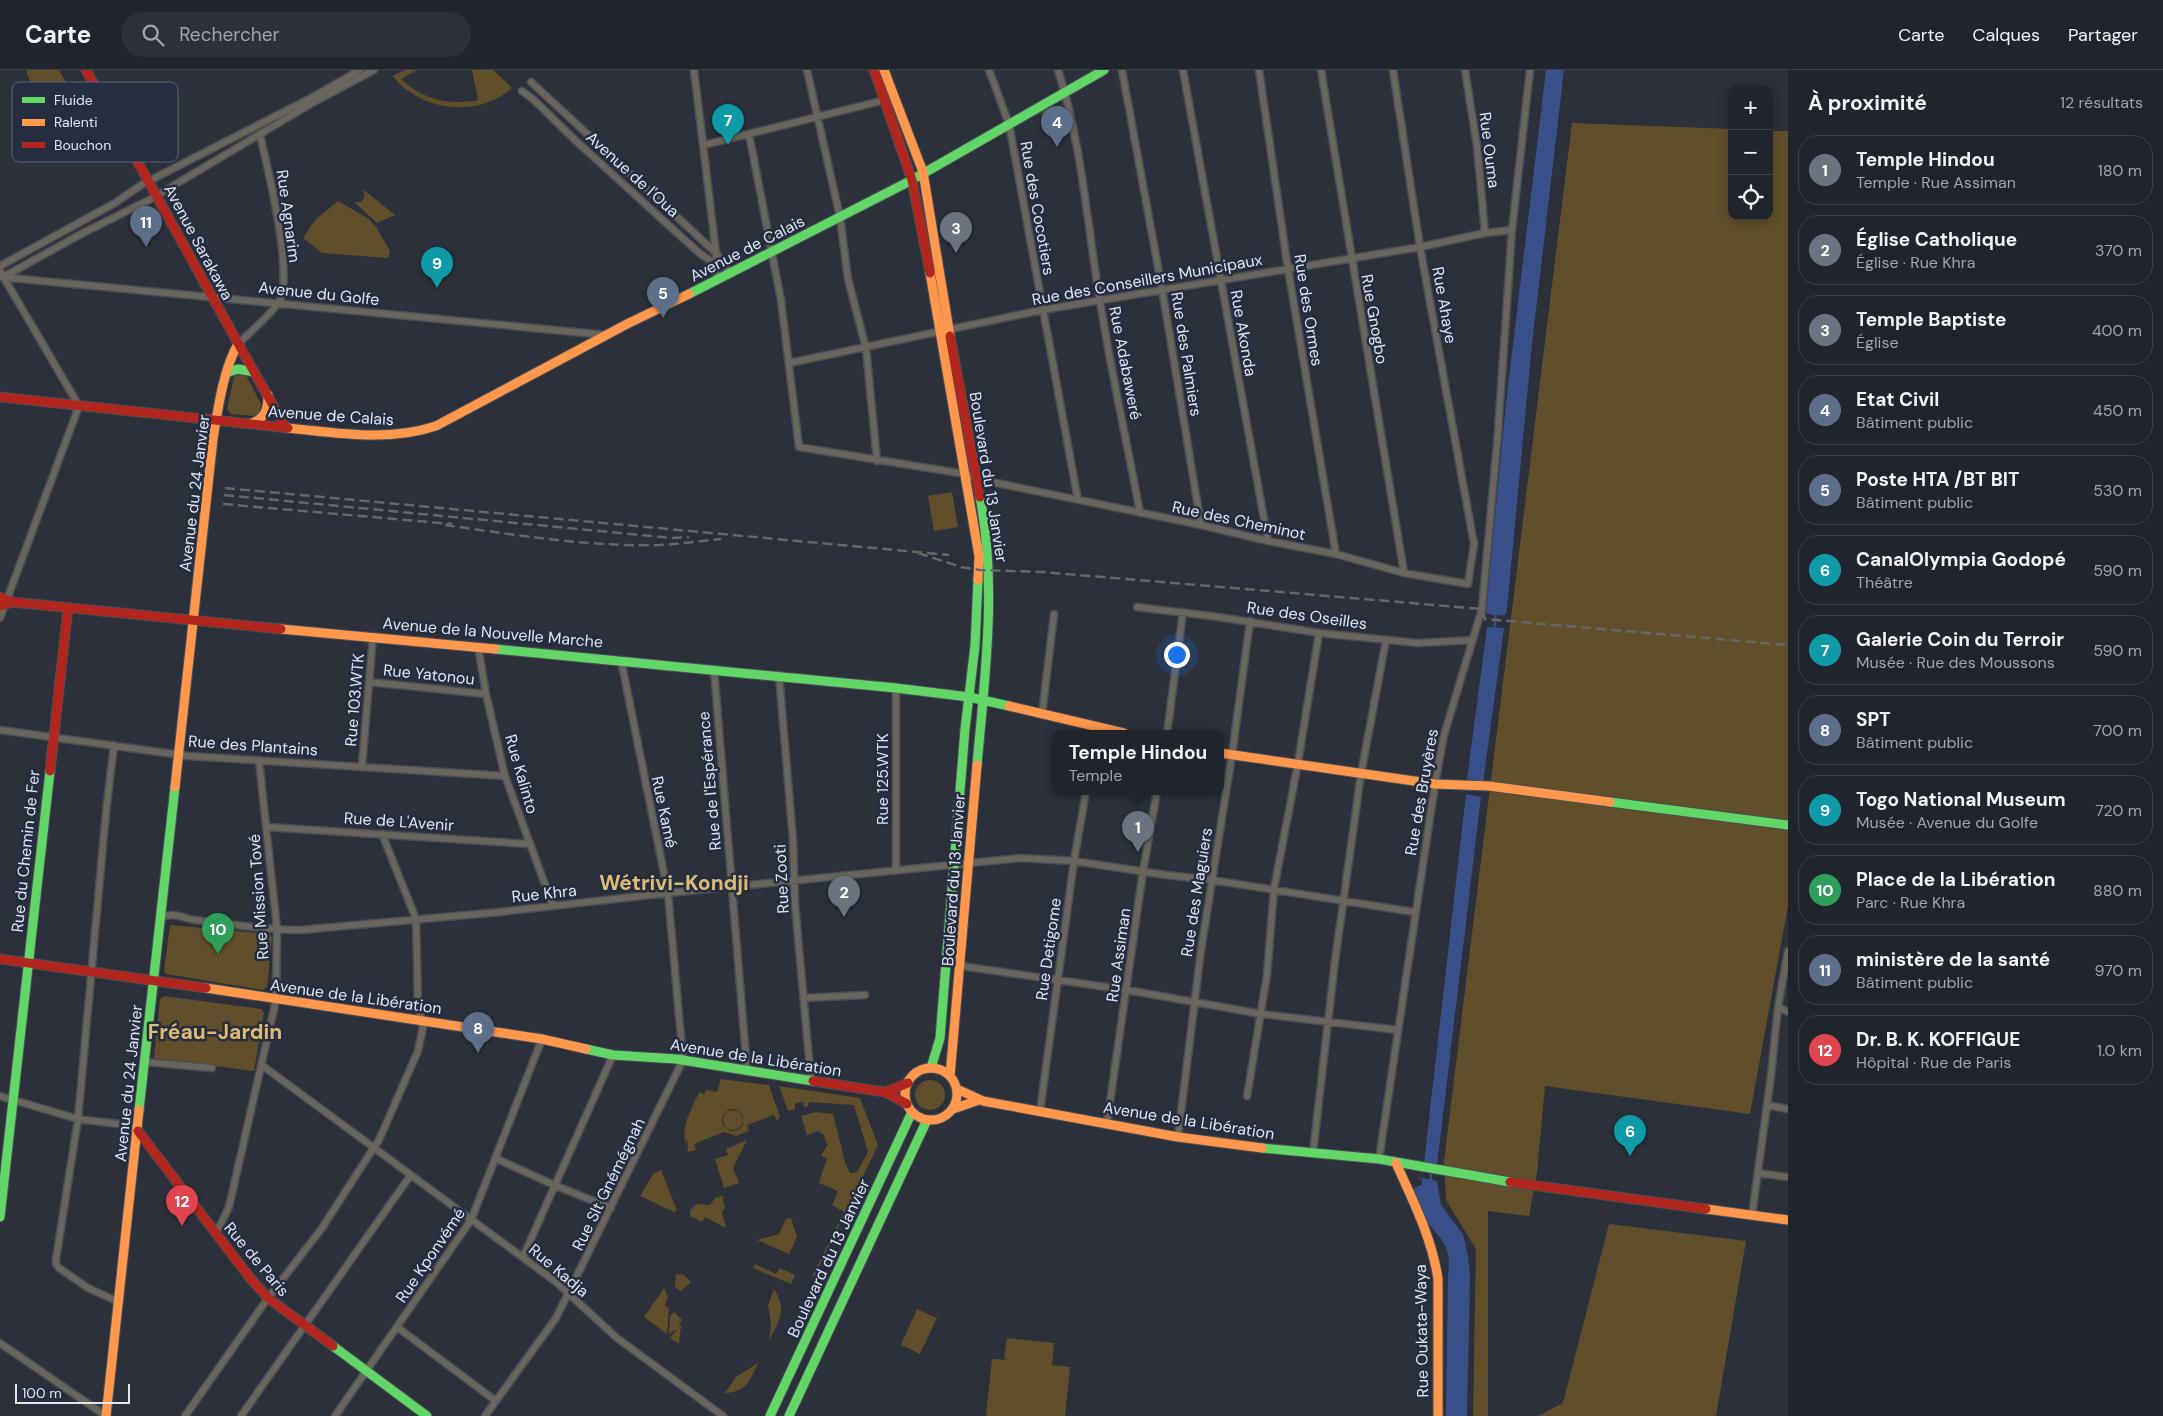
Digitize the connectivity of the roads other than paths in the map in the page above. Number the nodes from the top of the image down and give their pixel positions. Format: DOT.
graph roads {
  1 [pos="86,70"];
  2 [pos="360,70"];
  3 [pos="374,70"];
  4 [pos="694,70"];
  5 [pos="807,70"];
  6 [pos="874,70"];
  7 [pos="884,70"];
  8 [pos="989,70"];
  9 [pos="1058,70"];
  10 [pos="1104,70"];
  11 [pos="1122,70"];
  12 [pos="1183,70"];
  13 [pos="1259,70"];
  14 [pos="1321,70"];
  15 [pos="1393,70"];
  16 [pos="1465,70"];
  17 [pos="1530,70"];
  18 [pos="93,82"];
  19 [pos="531,82"];
  20 [pos="522,91"];
  21 [pos="1065,94"];
  22 [pos="885,100"];
  23 [pos="818,118"];
  24 [pos="1009,124"];
  25 [pos="749,134"];
  26 [pos="260,135"];
  27 [pos="704,145"];
  28 [pos="139,162"];
  29 [pos="923,172"];
  30 [pos="912,180"];
  31 [pos="150,182"];
  32 [pos="157,194"];
  33 [pos="128,195"];
  34 [pos="134,206"];
  35 [pos="840,217"];
  36 [pos="77,224"];
  37 [pos="1512,230"];
  38 [pos="82,233"];
  39 [pos="1485,233"];
  40 [pos="1420,247"];
  41 [pos="716,253"];
  42 [pos="773,253"];
  43 [pos="1351,259"];
  44 [pos="2,265"];
  45 [pos="716,265"];
  46 [pos="1288,269"];
  47 [pos="731,274"];
  48 [pos="1,275"];
  49 [pos="717,280"];
  50 [pos="1220,280"];
  51 [pos="1162,288"];
  52 [pos="211,298"];
  53 [pos="1100,301"];
  54 [pos="279,302"];
  55 [pos="1042,310"];
  56 [pos="945,330"];
  57 [pos="606,335"];
  58 [pos="238,344"];
  59 [pos="866,348"];
  60 [pos="789,363"];
  61 [pos="229,372"];
  62 [pos="254,372"];
  63 [pos="268,394"];
  64 [pos="0,397"];
  65 [pos="78,406"];
  66 [pos="219,406"];
  67 [pos="216,421"];
  68 [pos="232,421"];
  69 [pos="252,423"];
  70 [pos="286,428"];
  71 [pos="877,460"];
  72 [pos="965,474"];
  73 [pos="977,479"];
  74 [pos="1078,500"];
  75 [pos="1140,513"];
  76 [pos="1201,525"];
  77 [pos="1268,541"];
  78 [pos="1474,544"];
  79 [pos="1336,554"];
  80 [pos="1404,573"];
  81 [pos="5,602"];
  82 [pos="1137,607"];
  83 [pos="68,608"];
  84 [pos="1183,612"];
  85 [pos="1054,614"];
  86 [pos="0,618"];
  87 [pos="194,619"];
  88 [pos="1250,621"];
  89 [pos="1319,633"];
  90 [pos="373,636"];
  91 [pos="1386,640"];
  92 [pos="1473,640"];
  93 [pos="478,646"];
  94 [pos="621,660"];
  95 [pos="714,669"];
  96 [pos="779,675"];
  97 [pos="369,682"];
  98 [pos="896,688"];
  99 [pos="486,694"];
  100 [pos="970,698"];
  101 [pos="983,701"];
  102 [pos="1042,715"];
  103 [pos="0,730"];
  104 [pos="1096,730"];
  105 [pos="1167,730"];
  106 [pos="52,737"];
  107 [pos="114,745"];
  108 [pos="179,754"];
  109 [pos="1224,754"];
  110 [pos="1232,755"];
  111 [pos="260,760"];
  112 [pos="1298,763"];
  113 [pos="362,766"];
  114 [pos="1361,774"];
  115 [pos="505,776"];
  116 [pos="1435,784"];
  117 [pos="1085,795"];
  118 [pos="1156,795"];
  119 [pos="1788,825"];
  120 [pos="266,827"];
  121 [pos="382,834"];
  122 [pos="529,844"];
  123 [pos="1074,861"];
  124 [pos="962,865"];
  125 [pos="896,871"];
  126 [pos="1143,871"];
  127 [pos="1212,880"];
  128 [pos="795,882"];
  129 [pos="732,887"];
  130 [pos="1274,890"];
  131 [pos="668,893"];
  132 [pos="1344,901"];
  133 [pos="553,906"];
  134 [pos="1414,912"];
  135 [pos="162,917"];
  136 [pos="416,919"];
  137 [pos="277,929"];
  138 [pos="1788,951"];
  139 [pos="0,959"];
  140 [pos="27,963"];
  141 [pos="961,966"];
  142 [pos="1787,967"];
  143 [pos="92,971"];
  144 [pos="154,980"];
  145 [pos="1057,980"];
  146 [pos="1127,990"];
  147 [pos="865,995"];
  148 [pos="804,998"];
  149 [pos="276,1000"];
  150 [pos="1195,1003"];
  151 [pos="1778,1007"];
  152 [pos="1788,1012"];
  153 [pos="1260,1014"];
  154 [pos="421,1020"];
  155 [pos="1328,1021"];
  156 [pos="1398,1030"];
  157 [pos="542,1039"];
  158 [pos="613,1055"];
  159 [pos="683,1060"];
  160 [pos="146,1062"];
  161 [pos="263,1066"];
  162 [pos="212,1068"];
  163 [pos="931,1068"];
  164 [pos="747,1070"];
  165 [pos="950,1076"];
  166 [pos="811,1080"];
  167 [pos="908,1084"];
  168 [pos="957,1089"];
  169 [pos="885,1092"];
  170 [pos="0,1096"];
  171 [pos="1247,1096"];
  172 [pos="12,1098"];
  173 [pos="979,1100"];
  174 [pos="1767,1105"];
  175 [pos="910,1108"];
  176 [pos="953,1109"];
  177 [pos="1788,1109"];
  178 [pos="1040,1111"];
  179 [pos="78,1119"];
  180 [pos="927,1120"];
  181 [pos="1107,1123"];
  182 [pos="138,1131"];
  183 [pos="1178,1137"];
  184 [pos="374,1149"];
  185 [pos="1313,1153"];
  186 [pos="495,1158"];
  187 [pos="1379,1159"];
  188 [pos="1396,1163"];
  189 [pos="1758,1173"];
  190 [pos="410,1176"];
  191 [pos="1788,1177"];
  192 [pos="554,1185"];
  193 [pos="611,1208"];
  194 [pos="1752,1215"];
  195 [pos="0,1217"];
  196 [pos="472,1220"];
  197 [pos="1788,1220"];
  198 [pos="216,1234"];
  199 [pos="848,1250"];
  200 [pos="863,1256"];
  201 [pos="523,1257"];
  202 [pos="569,1294"];
  203 [pos="268,1298"];
  204 [pos="119,1302"];
  205 [pos="304,1327"];
  206 [pos="397,1327"];
  207 [pos="0,1343"];
  208 [pos="366,1372"];
  209 [pos="496,1401"];
  210 [pos="106,1416"];
  211 [pos="186,1416"];
  212 [pos="242,1416"];
  213 [pos="335,1416"];
  214 [pos="427,1416"];
  215 [pos="485,1416"];
  216 [pos="723,1416"];
  217 [pos="770,1416"];
  218 [pos="789,1416"];
  219 [pos="1438,1416"];
  1 -- 18 [label="main road, Avenue Sarakawa"];
  2 -- 31 [label="street"];
  3 -- 26 [label="street"];
  4 -- 27 [label="street"];
  5 -- 23 [label="street"];
  6 -- 22 [label="main road, Boulevard du 13 Janvier"];
  7 -- 29 [label="main road, Boulevard du 13 Janvier"];
  8 -- 24 [label="street, Rue des Cocotiers"];
  9 -- 21 [label="street, Rue Adabaweré"];
  10 -- 21 [label="main road, Avenue de Calais"];
  11 -- 51 [label="street, Rue des Palmiers"];
  12 -- 50 [label="street, Rue Akonda"];
  13 -- 46 [label="street, Rue des Ormes"];
  14 -- 43 [label="street, Rue Gnogbo"];
  15 -- 40 [label="street, Rue Ahaye"];
  16 -- 39 [label="street, Rue Ouma"];
  17 -- 37 [label="street, Rue des Bruyères"];
  19 -- 41 [label="street, Avenue de l'Oua"];
  20 -- 45 [label="street, Avenue de l'Oua"];
  21 -- 24 [label="main road, Avenue de Calais"];
  21 -- 53 [label="street, Rue Adabaweré"];
  22 -- 23 [label="street"];
  22 -- 30 [label="main road, Boulevard du 13 Janvier"];
  23 -- 25 [label="street"];
  23 -- 35 [label="street"];
  24 -- 29 [label="main road, Avenue de Calais"];
  24 -- 55 [label="street, Rue des Cocotiers"];
  25 -- 27 [label="street"];
  25 -- 42 [label="street"];
  26 -- 32 [label="street"];
  26 -- 54 [label="street, Rue Agnarim"];
  27 -- 41 [label="street"];
  28 -- 31 [label="main road, Avenue Sarakawa"];
  29 -- 30 [label="main road, Avenue de Calais"];
  29 -- 56 [label="main road, Boulevard du 13 Janvier"];
  30 -- 35 [label="main road, Avenue de Calais"];
  30 -- 56 [label="main road, Boulevard du 13 Janvier"];
  31 -- 32 [label="main road, Avenue Sarakawa"];
  31 -- 33 [label="street"];
  32 -- 34 [label="street"];
  32 -- 52 [label="main road, Avenue Sarakawa"];
  33 -- 34 [label="street"];
  33 -- 36 [label="street"];
  34 -- 38 [label="street"];
  35 -- 42 [label="main road, Avenue de Calais"];
  35 -- 59 [label="street"];
  36 -- 38 [label="street"];
  36 -- 44 [label="street"];
  37 -- 39 [label="street, Rue des Conseillers Municipaux"];
  37 -- 92 [label="street, Rue des Bruyères"];
  38 -- 48 [label="street"];
  39 -- 40 [label="street, Rue des Conseillers Municipaux"];
  40 -- 43 [label="street, Rue des Conseillers Municipaux"];
  40 -- 78 [label="street, Rue Ahaye"];
  41 -- 45 [label="street"];
  41 -- 47 [label="street"];
  42 -- 47 [label="main road, Avenue de Calais"];
  42 -- 60 [label="street"];
  43 -- 46 [label="street, Rue des Conseillers Municipaux"];
  43 -- 80 [label="street, Rue Gnogbo"];
  45 -- 49 [label="street"];
  46 -- 50 [label="street, Rue des Conseillers Municipaux"];
  46 -- 79 [label="street, Rue des Ormes"];
  47 -- 49 [label="main road, Avenue de Calais"];
  48 -- 52 [label="street, Avenue du Golfe"];
  48 -- 65 [label="street"];
  49 -- 57 [label="main road, Avenue de Calais"];
  50 -- 51 [label="street, Rue des Conseillers Municipaux"];
  50 -- 77 [label="street, Rue Akonda"];
  51 -- 53 [label="street, Rue des Conseillers Municipaux"];
  51 -- 76 [label="street, Rue des Palmiers"];
  52 -- 54 [label="street, Avenue du Golfe"];
  52 -- 58 [label="main road, Avenue Sarakawa"];
  53 -- 55 [label="street, Rue des Conseillers Municipaux"];
  53 -- 75 [label="street, Rue Adabaweré"];
  54 -- 57 [label="street, Avenue du Golfe"];
  54 -- 58 [label="street"];
  55 -- 56 [label="street, Rue des Conseillers Municipaux"];
  55 -- 74 [label="street, Rue des Cocotiers"];
  56 -- 59 [label="street, Rue des Conseillers Municipaux"];
  56 -- 72 [label="main road, Boulevard du 13 Janvier"];
  56 -- 73 [label="main road, Boulevard du 13 Janvier"];
  57 -- 70 [label="main road, Avenue de Calais"];
  58 -- 61 [label="main road, Avenue du 24 Janvier"];
  58 -- 62 [label="main road, Avenue Sarakawa"];
  59 -- 60 [label="street, Rue des Conseillers Municipaux"];
  59 -- 71 [label="street"];
  60 -- 71 [label="street, Rue des Cheminot"];
  61 -- 62 [label="main road"];
  61 -- 66 [label="main road, Avenue du 24 Janvier"];
  62 -- 63 [label="main road, Avenue Sarakawa"];
  63 -- 69 [label="main road"];
  63 -- 70 [label="main road, Avenue Sarakawa"];
  64 -- 65 [label="main road, Avenue de Calais"];
  65 -- 67 [label="main road, Avenue de Calais"];
  65 -- 81 [label="street"];
  66 -- 67 [label="main road, Avenue du 24 Janvier"];
  66 -- 68 [label="main road"];
  67 -- 68 [label="main road, Avenue de Calais"];
  67 -- 87 [label="main road, Avenue du 24 Janvier"];
  68 -- 69 [label="main road, Avenue de Calais"];
  69 -- 70 [label="main road, Avenue de Calais"];
  71 -- 72 [label="street, Rue des Cheminot"];
  72 -- 73 [label="street, Rue des Cheminot"];
  72 -- 100 [label="main road, Boulevard du 13 Janvier"];
  73 -- 74 [label="street, Rue des Cheminot"];
  73 -- 101 [label="main road, Boulevard du 13 Janvier"];
  74 -- 75 [label="street, Rue des Cheminot"];
  75 -- 76 [label="street, Rue des Cheminot"];
  76 -- 77 [label="street, Rue des Cheminot"];
  77 -- 79 [label="street, Rue des Cheminot"];
  78 -- 80 [label="street, Rue des Cheminot"];
  79 -- 80 [label="street, Rue des Cheminot"];
  81 -- 83 [label="main road, Avenue de la Nouvelle Marche"];
  81 -- 86 [label="street"];
  82 -- 84 [label="street, Rue des Oseilles"];
  83 -- 87 [label="main road, Avenue de la Nouvelle Marche"];
  83 -- 106 [label="main road, Rue du Chemin de Fer"];
  84 -- 88 [label="street, Rue des Oseilles"];
  84 -- 105 [label="street"];
  85 -- 102 [label="street"];
  87 -- 90 [label="main road, Avenue de la Nouvelle Marche"];
  87 -- 108 [label="main road, Avenue du 24 Janvier"];
  88 -- 89 [label="street, Rue des Oseilles"];
  88 -- 110 [label="street, Rue des Maguiers"];
  89 -- 91 [label="street, Rue des Oseilles"];
  89 -- 112 [label="street"];
  90 -- 93 [label="main road, Avenue de la Nouvelle Marche"];
  90 -- 97 [label="street, Rue 103.WTK"];
  91 -- 92 [label="street, Rue des Oseilles"];
  91 -- 114 [label="street"];
  92 -- 116 [label="street, Rue des Bruyères"];
  93 -- 94 [label="main road, Avenue de la Nouvelle Marche"];
  93 -- 99 [label="street, Rue Kalinto"];
  94 -- 95 [label="main road, Avenue de la Nouvelle Marche"];
  94 -- 131 [label="street, Rue Kamé"];
  95 -- 96 [label="main road, Avenue de la Nouvelle Marche"];
  95 -- 129 [label="street, Rue de l'Espérance"];
  96 -- 98 [label="main road, Avenue de la Nouvelle Marche"];
  96 -- 128 [label="street, Rue Zooti"];
  97 -- 99 [label="street, Rue Yatonou"];
  97 -- 113 [label="street, Rue 103.WTK"];
  98 -- 100 [label="main road, Avenue de la Nouvelle Marche"];
  98 -- 125 [label="street, Rue 125.WTK"];
  99 -- 115 [label="street, Rue Kalinto"];
  100 -- 101 [label="main road, Avenue de la Nouvelle Marche"];
  100 -- 124 [label="main road, Boulevard du 13 Janvier"];
  101 -- 102 [label="main road, Avenue de la Nouvelle Marche"];
  101 -- 124 [label="main road, Boulevard du 13 Janvier"];
  102 -- 104 [label="main road, Avenue de la Nouvelle Marche"];
  103 -- 106 [label="street, Rue des Plantains"];
  106 -- 107 [label="street, Rue des Plantains"];
  106 -- 140 [label="main road, Rue du Chemin de Fer"];
  107 -- 108 [label="street, Rue des Plantains"];
  107 -- 143 [label="street"];
  108 -- 111 [label="street, Rue des Plantains"];
  108 -- 135 [label="main road, Avenue du 24 Janvier"];
  109 -- 110 [label="main road"];
  110 -- 112 [label="main road"];
  110 -- 127 [label="street, Rue des Maguiers"];
  111 -- 113 [label="street, Rue des Plantains"];
  111 -- 120 [label="street, Rue Mission Tové"];
  112 -- 114 [label="main road"];
  112 -- 130 [label="street"];
  113 -- 115 [label="street, Rue des Plantains"];
  114 -- 116 [label="main road"];
  114 -- 132 [label="street"];
  115 -- 122 [label="street, Rue Kalinto"];
  116 -- 119 [label="main road"];
  116 -- 134 [label="street, Rue des Bruyères"];
  117 -- 123 [label="street, Rue Detigome"];
  118 -- 126 [label="street, Rue Assiman"];
  120 -- 121 [label="street, Rue de L'Avenir"];
  120 -- 137 [label="street, Rue Mission Tové"];
  121 -- 122 [label="street, Rue de L'Avenir"];
  121 -- 136 [label="street"];
  122 -- 133 [label="street, Rue Kalinto"];
  123 -- 124 [label="street, Rue Khra"];
  123 -- 126 [label="street, Rue Khra"];
  123 -- 145 [label="street, Rue Detigome"];
  124 -- 125 [label="street, Rue Khra"];
  124 -- 141 [label="main road, Boulevard du 13 Janvier"];
  124 -- 163 [label="main road, Boulevard du 13 Janvier"];
  125 -- 128 [label="street, Rue Khra"];
  126 -- 127 [label="street, Rue Khra"];
  126 -- 146 [label="street, Rue Assiman"];
  127 -- 130 [label="street, Rue Khra"];
  127 -- 150 [label="street, Rue des Maguiers"];
  128 -- 129 [label="street, Rue Khra"];
  128 -- 148 [label="street, Rue Zooti"];
  129 -- 131 [label="street, Rue Khra"];
  129 -- 164 [label="street, Rue de l'Espérance"];
  130 -- 132 [label="street, Rue Khra"];
  130 -- 153 [label="street"];
  131 -- 133 [label="street, Rue Khra"];
  131 -- 159 [label="street, Rue Kamé"];
  132 -- 134 [label="street, Rue Khra"];
  132 -- 155 [label="street"];
  133 -- 136 [label="street, Rue Khra"];
  134 -- 156 [label="street, Rue des Bruyères"];
  135 -- 137 [label="street, Rue Khra"];
  135 -- 144 [label="main road, Avenue du 24 Janvier"];
  136 -- 137 [label="street, Rue Khra"];
  136 -- 154 [label="street"];
  137 -- 149 [label="street, Rue Mission Tové"];
  138 -- 142 [label="street"];
  139 -- 140 [label="main road, Avenue de la Libération"];
  140 -- 143 [label="main road, Avenue de la Libération"];
  140 -- 172 [label="main road, Rue du Chemin de Fer"];
  141 -- 145 [label="street"];
  141 -- 165 [label="main road, Boulevard du 13 Janvier"];
  142 -- 151 [label="street"];
  143 -- 144 [label="main road, Avenue de la Libération"];
  143 -- 179 [label="street"];
  144 -- 149 [label="main road, Avenue de la Libération"];
  144 -- 160 [label="main road, Avenue du 24 Janvier"];
  145 -- 146 [label="street"];
  145 -- 178 [label="street, Rue Detigome"];
  146 -- 150 [label="street"];
  146 -- 181 [label="street, Rue Assiman"];
  147 -- 148 [label="street"];
  148 -- 166 [label="street, Rue Zooti"];
  149 -- 154 [label="main road, Avenue de la Libération"];
  149 -- 161 [label="street, Rue Mission Tové"];
  150 -- 153 [label="street"];
  150 -- 183 [label="street, Rue des Maguiers"];
  151 -- 152 [label="street"];
  151 -- 174 [label="street"];
  153 -- 155 [label="street"];
  153 -- 171 [label="street"];
  154 -- 157 [label="main road, Avenue de la Libération"];
  154 -- 184 [label="street"];
  155 -- 156 [label="street"];
  155 -- 185 [label="street"];
  156 -- 187 [label="street, Rue des Bruyères"];
  157 -- 158 [label="main road, Avenue de la Libération"];
  157 -- 186 [label="street, Rue Kponvémé"];
  158 -- 159 [label="main road, Avenue de la Libération"];
  158 -- 192 [label="street"];
  159 -- 164 [label="main road, Avenue de la Libération"];
  159 -- 193 [label="street, Rue Slt Gnémégnah"];
  160 -- 162 [label="street"];
  160 -- 182 [label="main road, Avenue du 24 Janvier"];
  161 -- 184 [label="street, Rue Kadja"];
  161 -- 198 [label="street, Rue Mission Tové"];
  163 -- 165 [label="main road"];
  163 -- 167 [label="main road"];
  164 -- 166 [label="main road, Avenue de la Libération"];
  165 -- 168 [label="main road"];
  166 -- 169 [label="main road, Avenue de la Libération"];
  167 -- 169 [label="main road"];
  167 -- 175 [label="main road"];
  168 -- 173 [label="main road"];
  168 -- 176 [label="main road"];
  169 -- 175 [label="main road"];
  170 -- 172 [label="street"];
  172 -- 179 [label="street"];
  172 -- 195 [label="main road, Rue du Chemin de Fer"];
  173 -- 176 [label="main road"];
  173 -- 178 [label="main road, Avenue de la Libération"];
  174 -- 177 [label="street"];
  174 -- 189 [label="street"];
  175 -- 180 [label="main road"];
  175 -- 199 [label="main road, Boulevard du 13 Janvier"];
  176 -- 180 [label="main road"];
  178 -- 181 [label="main road, Avenue de la Libération"];
  179 -- 182 [label="street"];
  179 -- 204 [label="street"];
  180 -- 200 [label="main road, Boulevard du 13 Janvier"];
  181 -- 183 [label="main road, Avenue de la Libération"];
  182 -- 198 [label="main road, Rue de Paris"];
  182 -- 204 [label="main road, Avenue du 24 Janvier"];
  183 -- 185 [label="main road, Avenue de la Libération"];
  184 -- 190 [label="street, Rue Kadja"];
  184 -- 203 [label="street"];
  185 -- 187 [label="main road, Avenue de la Libération"];
  186 -- 192 [label="street"];
  186 -- 196 [label="street, Rue Kponvémé"];
  187 -- 188 [label="main road, Avenue de la Libération"];
  188 -- 194 [label="main road, Avenue de la Libération"];
  188 -- 219 [label="main road, Rue Oukata-Waya"];
  189 -- 191 [label="street"];
  189 -- 194 [label="street"];
  190 -- 196 [label="street, Rue Kadja"];
  190 -- 205 [label="street"];
  192 -- 193 [label="street"];
  192 -- 201 [label="street"];
  193 -- 202 [label="street, Rue Slt Gnémégnah"];
  194 -- 197 [label="main road, Avenue de la Libération"];
  196 -- 201 [label="street, Rue Kadja"];
  196 -- 206 [label="street, Rue Kponvémé"];
  198 -- 203 [label="main road, Rue de Paris"];
  199 -- 200 [label="main road"];
  199 -- 217 [label="main road, Boulevard du 13 Janvier"];
  200 -- 218 [label="main road, Boulevard du 13 Janvier"];
  201 -- 202 [label="street, Rue Kadja"];
  202 -- 209 [label="street, Rue Slt Gnémégnah"];
  202 -- 216 [label="street, Rue Kadja"];
  203 -- 205 [label="main road, Rue de Paris"];
  203 -- 211 [label="street"];
  204 -- 210 [label="main road, Avenue du 24 Janvier"];
  205 -- 208 [label="main road, Rue de Paris"];
  205 -- 212 [label="street"];
  206 -- 208 [label="street, Rue Kponvémé"];
  206 -- 209 [label="street"];
  207 -- 210 [label="street"];
  208 -- 213 [label="street, Rue Kponvémé"];
  208 -- 214 [label="main road, Rue de Paris"];
  209 -- 215 [label="street, Rue Slt Gnémégnah"];
}
